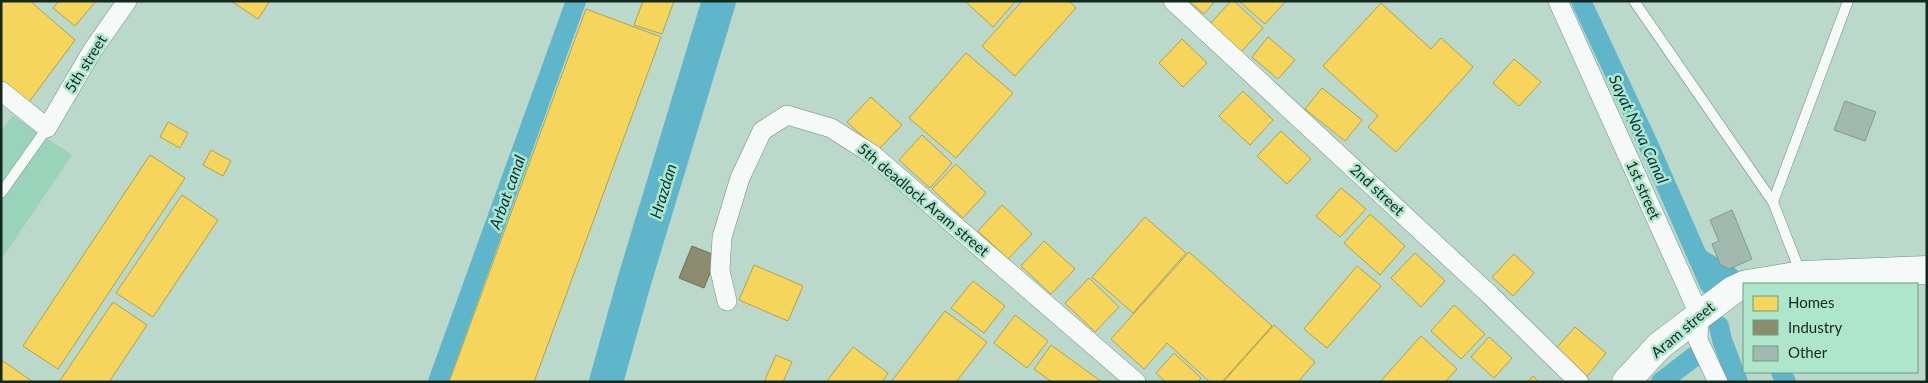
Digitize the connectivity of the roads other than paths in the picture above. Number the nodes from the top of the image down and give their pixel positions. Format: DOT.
graph roads {
  1 [pos="127,1"];
  2 [pos="1173,1"];
  3 [pos="1558,1"];
  4 [pos="1634,1"];
  5 [pos="1848,1"];
  6 [pos="1,91"];
  7 [pos="47,128"];
  8 [pos="1,193"];
  9 [pos="1773,202"];
  10 [pos="1914,270"];
  11 [pos="1802,275"];
  12 [pos="1756,283"];
  13 [pos="1743,286"];
  14 [pos="727,301"];
  15 [pos="1699,314"];
  16 [pos="1136,382"];
  17 [pos="1579,382"];
  18 [pos="1626,382"];
  19 [pos="1718,382"];
  1 -- 7 [label="street, 5th street"];
  2 -- 17 [label="street, 2nd street"];
  3 -- 15 [label="street, 1st street"];
  4 -- 9 [label="lane"];
  5 -- 9 [label="lane"];
  6 -- 7 [label="street"];
  7 -- 8 [label="lane"];
  9 -- 11 [label="lane"];
  10 -- 11 [label="main road, Aram street"];
  11 -- 12 [label="main road, Aram street"];
  13 -- 15 [label="main road, Aram street"];
  14 -- 16 [label="street, 5th deadlock Aram street"];
  15 -- 18 [label="main road, Aram street"];
  15 -- 19 [label="street, 1st street"];
}
